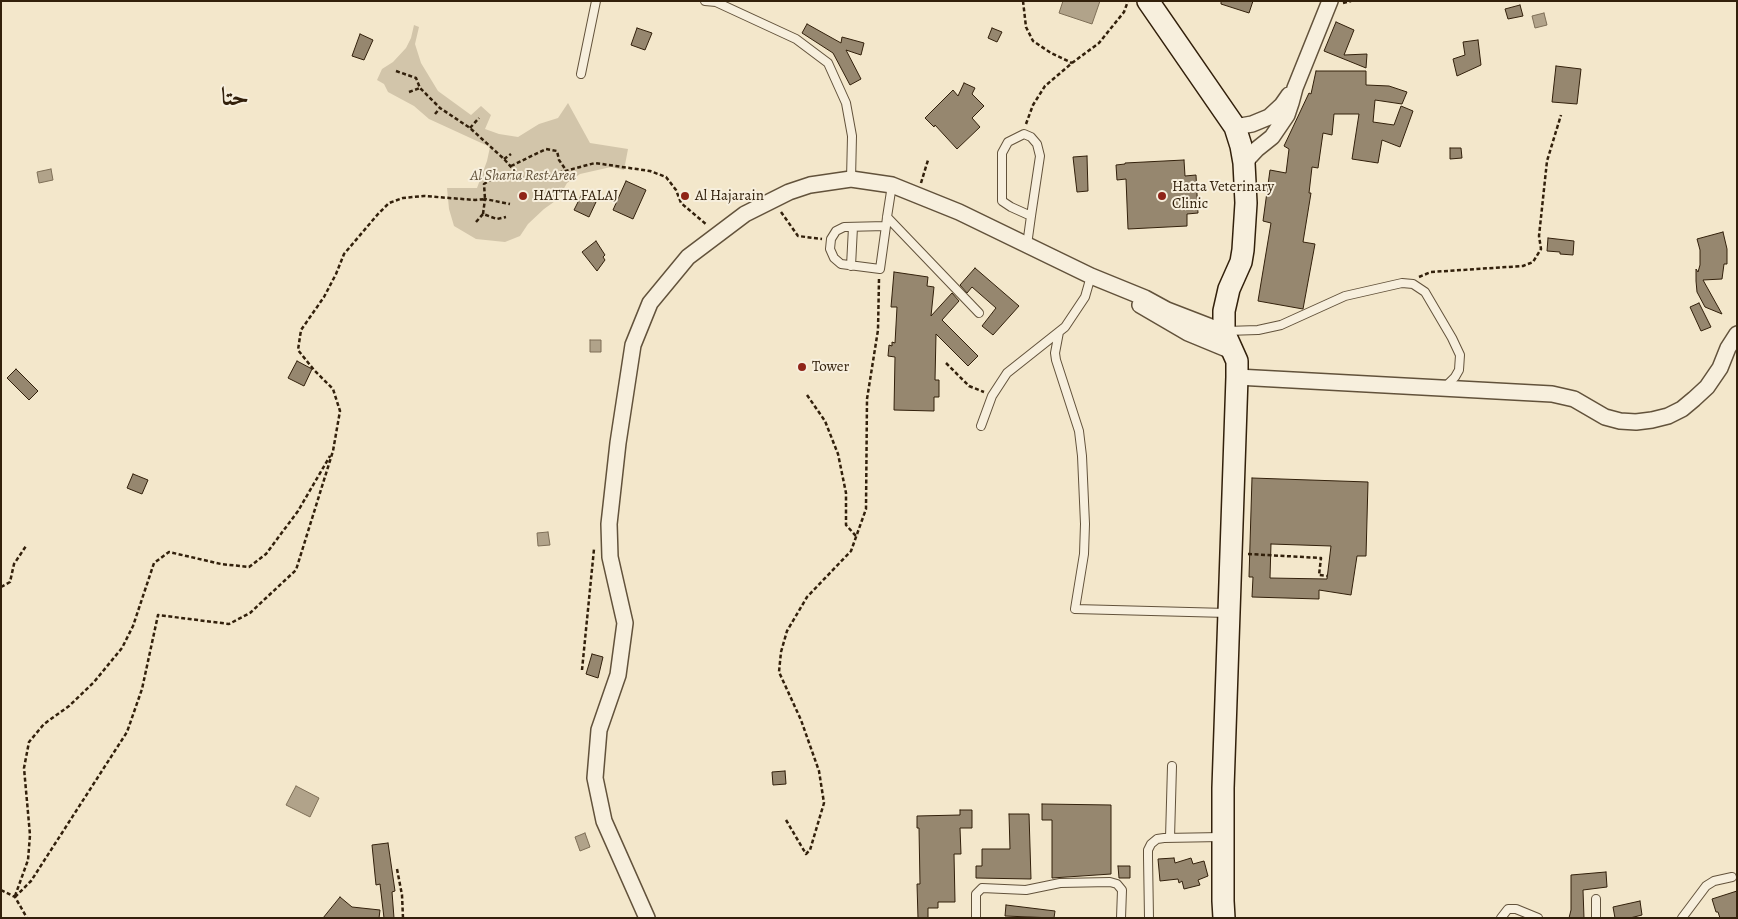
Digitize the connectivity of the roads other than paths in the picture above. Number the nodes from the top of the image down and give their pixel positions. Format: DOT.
graph roads {
  1 [pos="596,1"];
  2 [pos="705,1"];
  3 [pos="1148,1"];
  4 [pos="1330,1"];
  5 [pos="581,74"];
  6 [pos="1295,88"];
  7 [pos="1235,127"];
  8 [pos="1244,163"];
  9 [pos="851,179"];
  10 [pos="892,184"];
  11 [pos="1031,216"];
  12 [pos="887,217"];
  13 [pos="886,226"];
  14 [pos="853,227"];
  15 [pos="1026,244"];
  16 [pos="850,266"];
  17 [pos="1092,276"];
  18 [pos="1122,290"];
  19 [pos="979,313"];
  20 [pos="1059,332"];
  21 [pos="1224,332"];
  22 [pos="1737,334"];
  23 [pos="1234,352"];
  24 [pos="1237,377"];
  25 [pos="1442,389"];
  26 [pos="981,426"];
  27 [pos="1229,613"];
  28 [pos="1172,766"];
  29 [pos="1223,837"];
  30 [pos="1170,838"];
  31 [pos="1732,877"];
  32 [pos="1596,899"];
  33 [pos="1221,912"];
  34 [pos="647,918"];
  35 [pos="976,918"];
  36 [pos="1121,918"];
  37 [pos="1149,918"];
  38 [pos="1501,918"];
  39 [pos="1538,918"];
  40 [pos="1596,918"];
  41 [pos="1682,918"];
  1 -- 5 [label="lane"];
  2 -- 9 [label="lane"];
  3 -- 7 [label="main road"];
  4 -- 6 [label="street"];
  6 -- 7 [label="street"];
  6 -- 8 [label="street"];
  7 -- 8 [label="main road"];
  8 -- 21 [label="main road"];
  9 -- 10 [label="street"];
  9 -- 34 [label="street"];
  10 -- 12 [label="lane"];
  10 -- 15 [label="street"];
  11 -- 11 [label="lane"];
  11 -- 15 [label="lane"];
  12 -- 13 [label="lane"];
  12 -- 19 [label="lane"];
  13 -- 14 [label="lane"];
  13 -- 16 [label="lane"];
  14 -- 16 [label="lane"];
  14 -- 16 [label="lane"];
  15 -- 17 [label="street"];
  17 -- 18 [label="street"];
  17 -- 20 [label="lane"];
  18 -- 21 [label="street"];
  18 -- 23 [label="street"];
  20 -- 26 [label="lane"];
  20 -- 27 [label="lane"];
  21 -- 23 [label="main road"];
  21 -- 25 [label="lane"];
  22 -- 25 [label="street"];
  23 -- 24 [label="main road"];
  24 -- 25 [label="street"];
  24 -- 27 [label="main road"];
  27 -- 29 [label="main road"];
  28 -- 30 [label="lane"];
  29 -- 30 [label="lane"];
  29 -- 33 [label="main road"];
  30 -- 37 [label="lane"];
  31 -- 41 [label="lane"];
  32 -- 40 [label="lane"];
  35 -- 36 [label="lane"];
  38 -- 39 [label="lane"];
}
